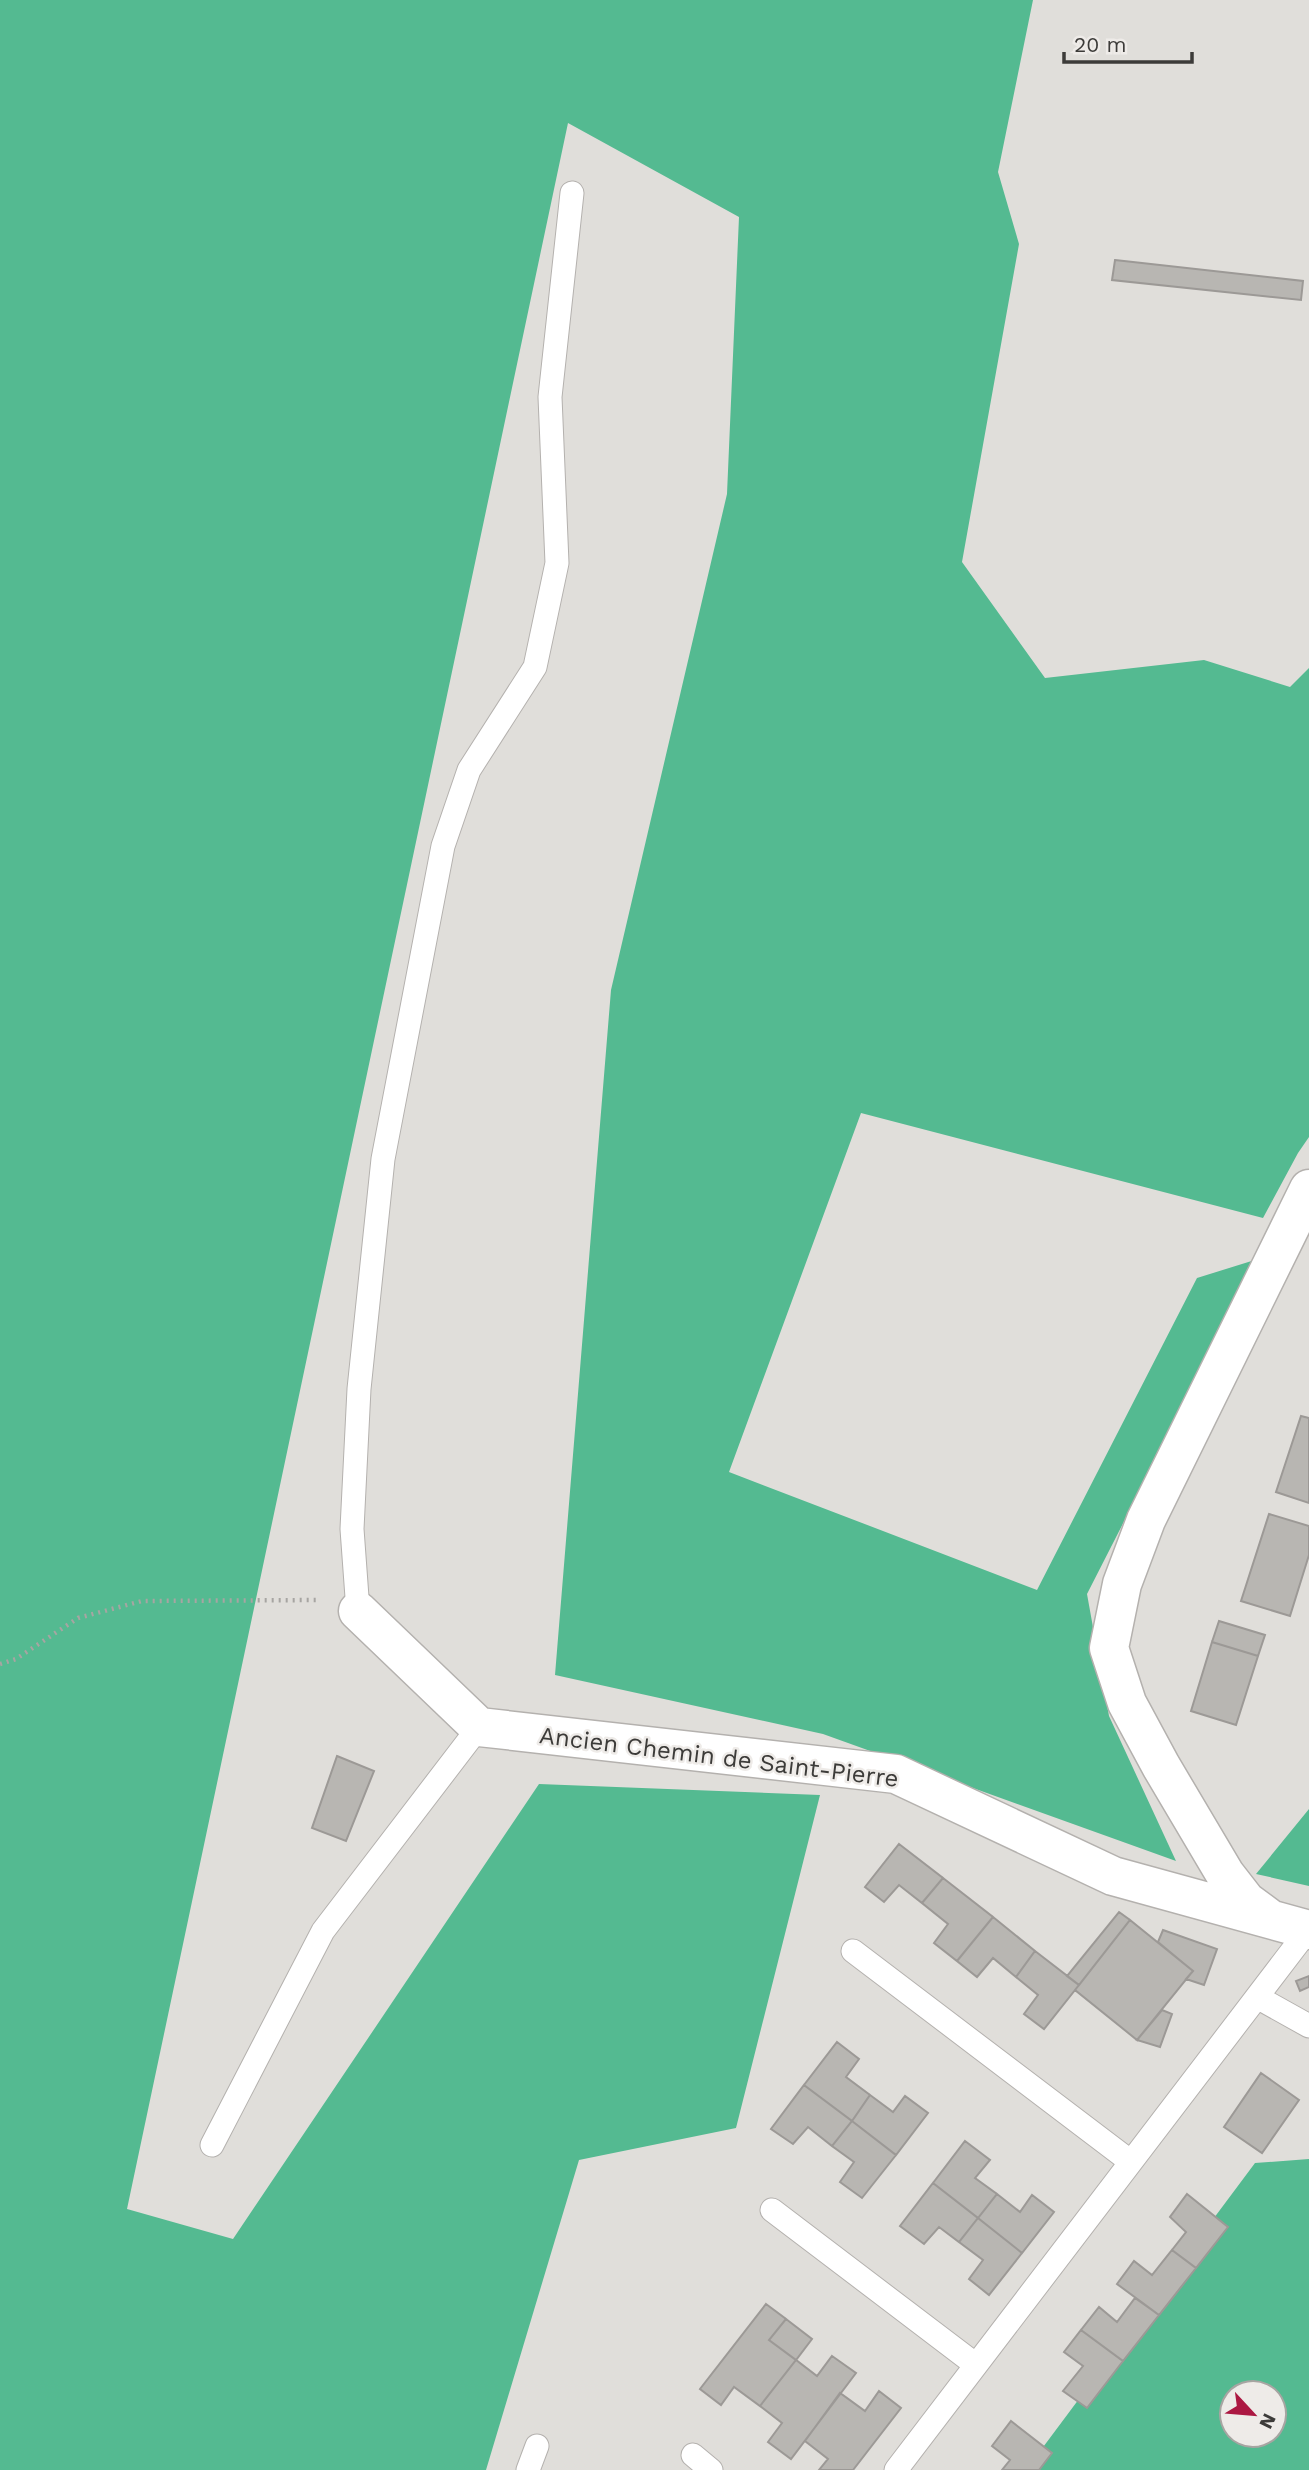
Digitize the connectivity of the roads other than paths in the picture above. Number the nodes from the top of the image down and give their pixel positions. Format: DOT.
graph roads {
  1 [pos="572,193"];
  2 [pos="1309,1189"];
  3 [pos="358,1611"];
  4 [pos="480,1727"];
  5 [pos="1297,1927"];
  6 [pos="853,1951"];
  7 [pos="1257,1997"];
  8 [pos="1309,2026"];
  9 [pos="212,2145"];
  10 [pos="1131,2162"];
  11 [pos="772,2210"];
  12 [pos="975,2365"];
  13 [pos="537,2446"];
  14 [pos="692,2455"];
  15 [pos="528,2470"];
  16 [pos="711,2470"];
  17 [pos="896,2470"];
  1 -- 3 [label="lane"];
  2 -- 5 [label="street"];
  3 -- 4 [label="street"];
  4 -- 5 [label="street, Ancien Chemin de Saint-Pierre"];
  4 -- 9 [label="lane"];
  5 -- 7 [label="lane"];
  6 -- 10 [label="lane"];
  7 -- 8 [label="lane"];
  7 -- 10 [label="lane"];
  10 -- 12 [label="lane"];
  11 -- 12 [label="lane"];
  12 -- 17 [label="lane"];
  13 -- 15 [label="lane"];
  14 -- 16 [label="lane"];
}
